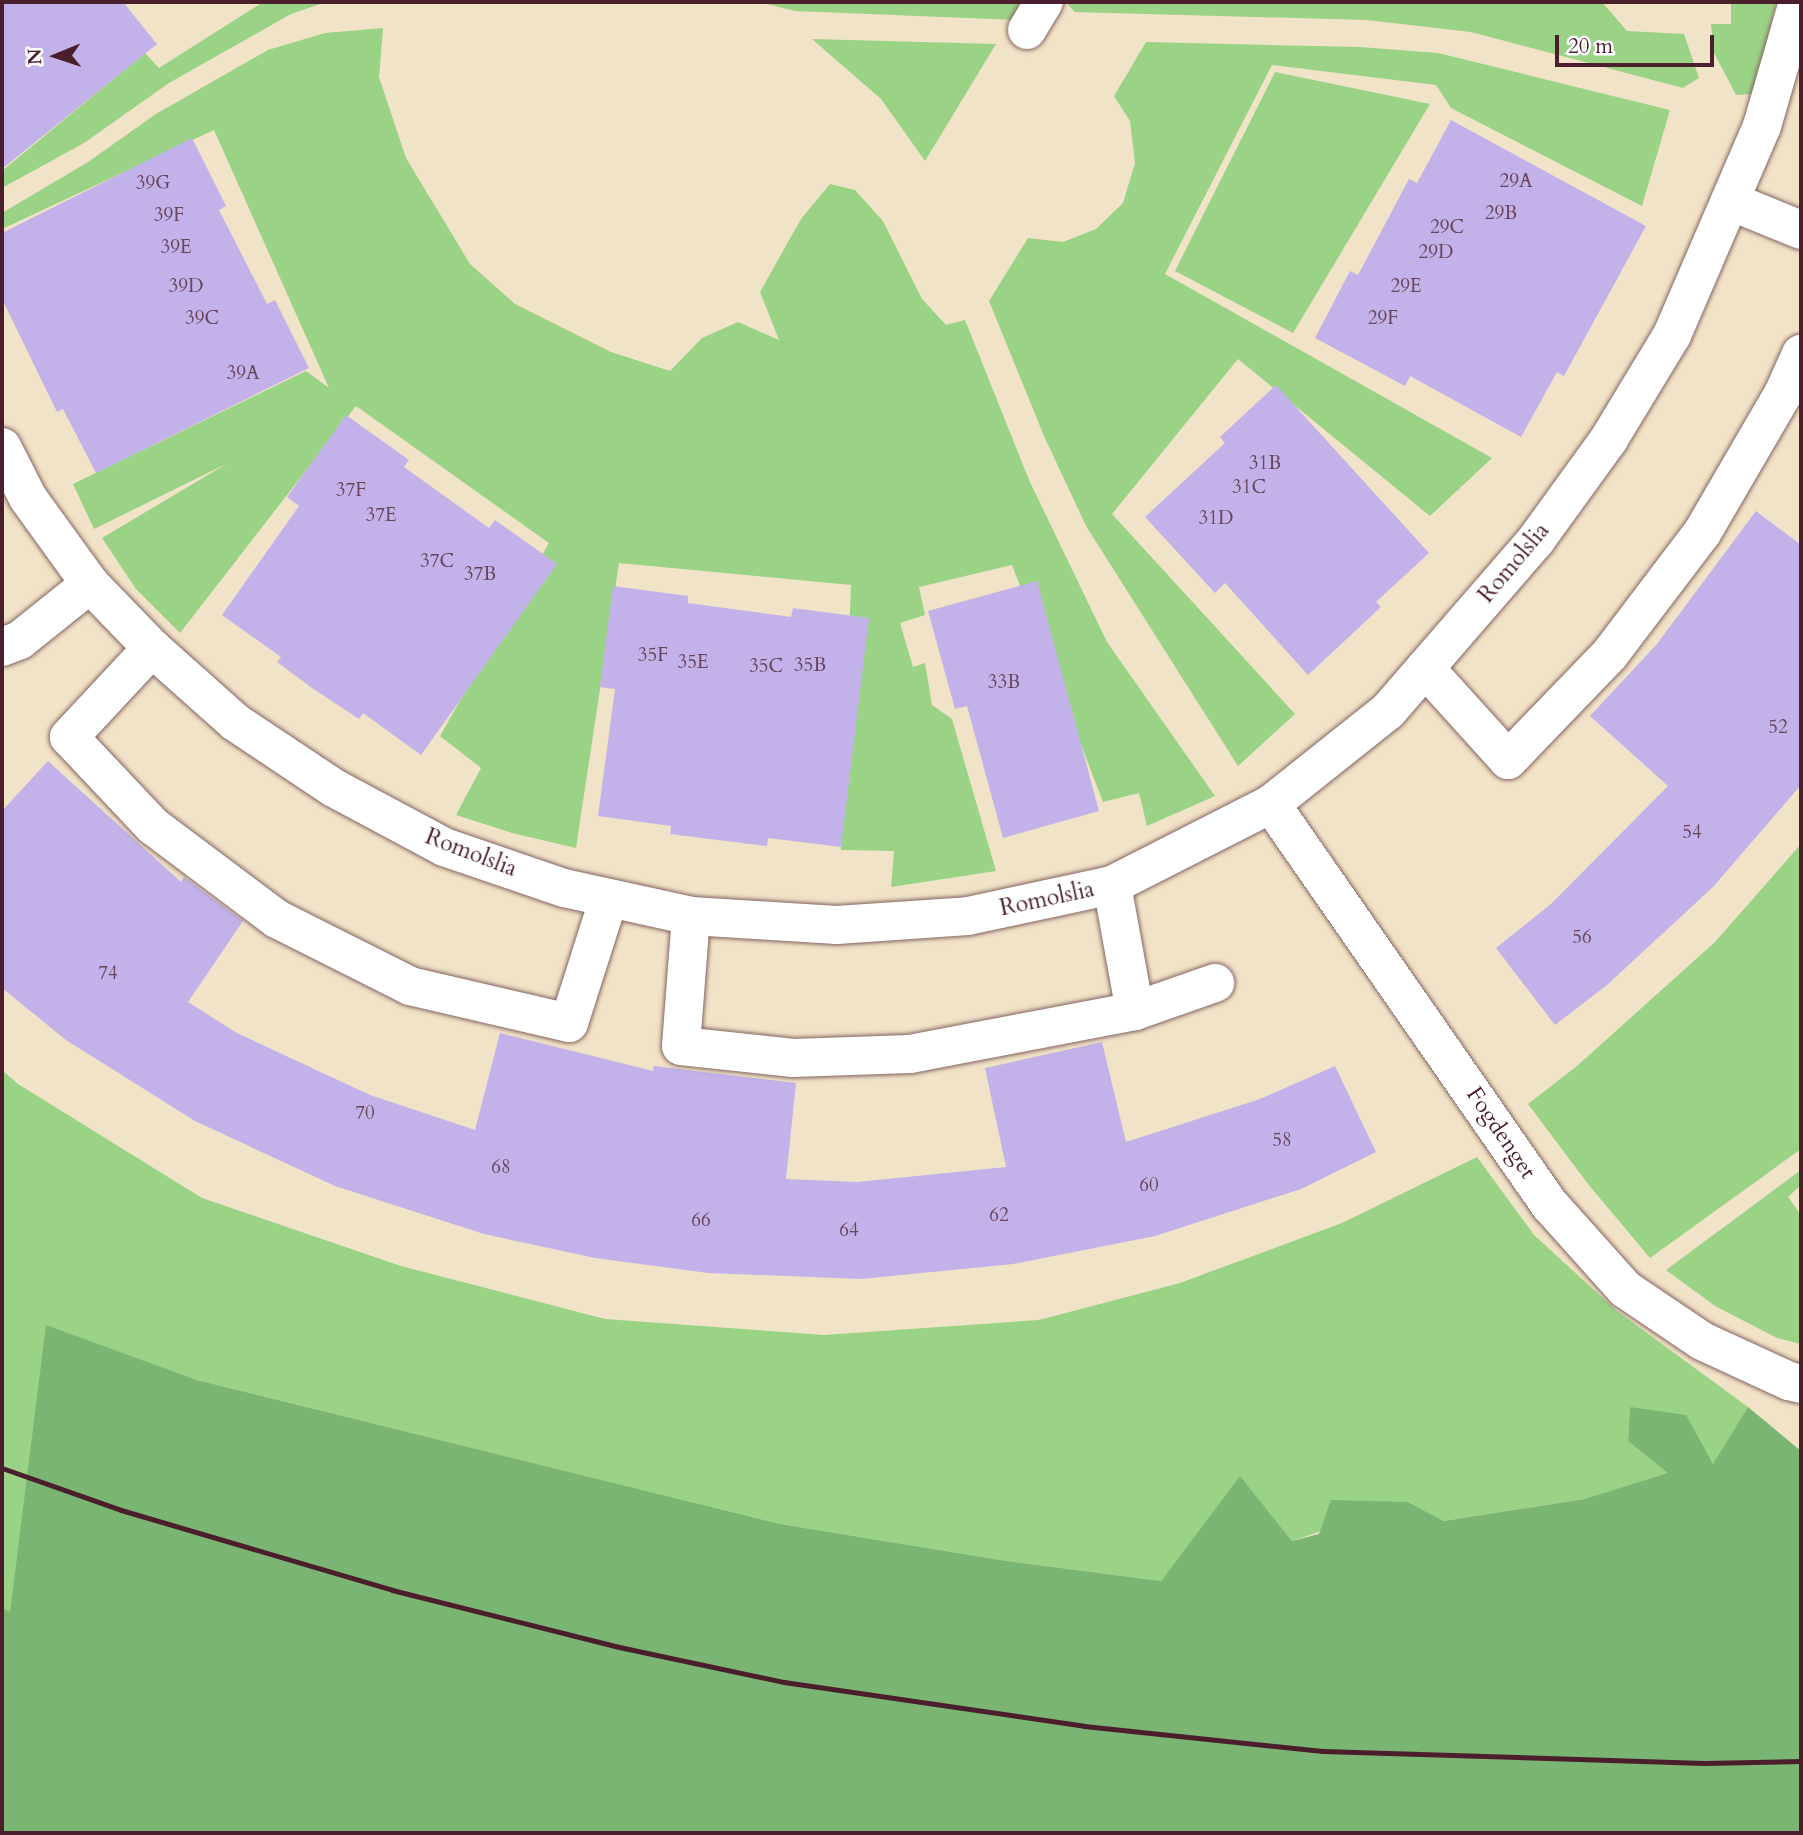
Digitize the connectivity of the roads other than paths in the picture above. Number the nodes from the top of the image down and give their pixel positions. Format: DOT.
graph roads {
  1 [pos="1798,2"];
  2 [pos="1730,201"];
  3 [pos="1801,230"];
  4 [pos="1801,354"];
  5 [pos="2,447"];
  6 [pos="90,584"];
  7 [pos="2,647"];
  8 [pos="152,648"];
  9 [pos="1425,668"];
  10 [pos="1271,804"];
  11 [pos="1112,884"];
  12 [pos="609,898"];
  13 [pos="691,916"];
  14 [pos="1215,983"];
  15 [pos="1135,1011"];
  16 [pos="1801,1384"];
  1 -- 2 [label="street, Romolslia"];
  2 -- 3 [label="street"];
  2 -- 9 [label="street, Romolslia"];
  4 -- 9 [label="street"];
  5 -- 6 [label="street, Romolslia"];
  6 -- 7 [label="street"];
  6 -- 8 [label="street, Romolslia"];
  8 -- 12 [label="street, Romolslia"];
  8 -- 12 [label="street"];
  9 -- 10 [label="street, Romolslia"];
  10 -- 11 [label="street, Romolslia"];
  10 -- 16 [label="street, Fogdenget"];
  11 -- 13 [label="street, Romolslia"];
  11 -- 15 [label="street"];
  12 -- 13 [label="street, Romolslia"];
  13 -- 15 [label="street"];
  14 -- 15 [label="street"];
}
